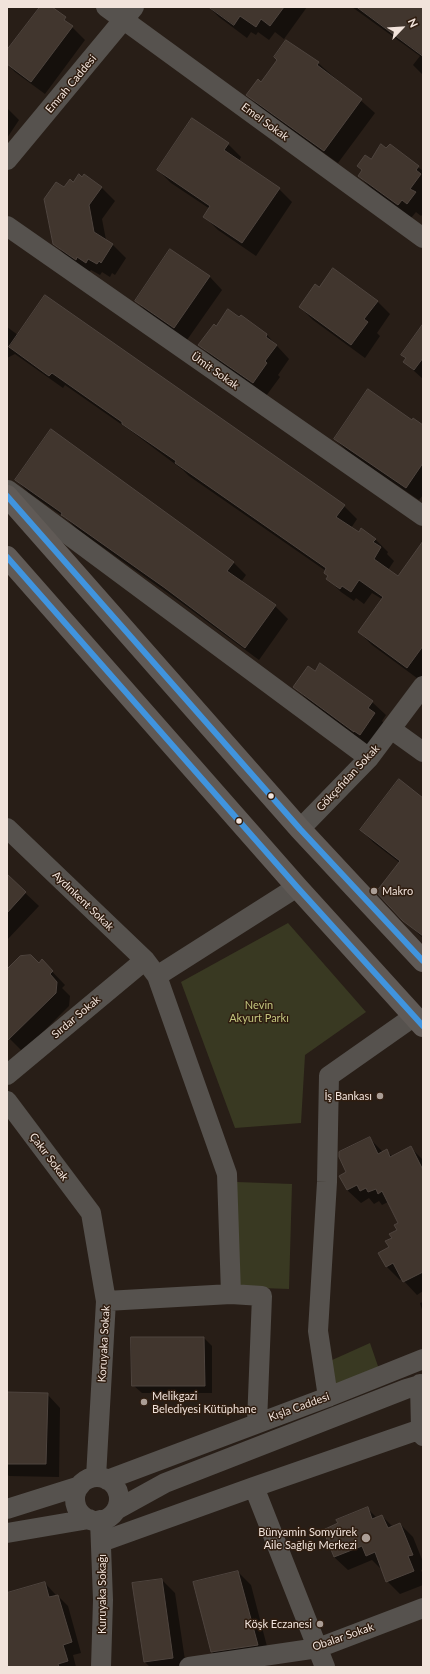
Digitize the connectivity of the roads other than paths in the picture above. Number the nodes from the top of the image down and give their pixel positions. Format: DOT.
graph roads {
  1 [pos="106,7"];
  2 [pos="130,13"];
  3 [pos="7,160"];
  4 [pos="7,226"];
  5 [pos="423,238"];
  6 [pos="7,489"];
  7 [pos="7,496"];
  8 [pos="423,516"];
  9 [pos="7,557"];
  10 [pos="423,686"];
  11 [pos="391,729"];
  12 [pos="423,752"];
  13 [pos="370,758"];
  14 [pos="7,828"];
  15 [pos="300,829"];
  16 [pos="297,887"];
  17 [pos="145,960"];
  18 [pos="423,961"];
  19 [pos="157,976"];
  20 [pos="418,1022"];
  21 [pos="7,1074"];
  22 [pos="7,1102"];
  23 [pos="91,1213"];
  24 [pos="231,1294"];
  25 [pos="106,1301"];
  26 [pos="423,1359"];
  27 [pos="421,1384"];
  28 [pos="328,1397"];
  29 [pos="257,1422"];
  30 [pos="422,1432"];
  31 [pos="94,1481"];
  32 [pos="254,1486"];
  33 [pos="7,1509"];
  34 [pos="102,1516"];
  35 [pos="7,1533"];
  36 [pos="101,1542"];
  37 [pos="423,1608"];
  38 [pos="318,1648"];
  39 [pos="101,1667"];
  40 [pos="189,1667"];
  41 [pos="325,1667"];
  1 -- 2 [label="street, Emel Sokak"];
  2 -- 3 [label="street, Emrah Caddesi"];
  2 -- 5 [label="street, Emel Sokak"];
  4 -- 8 [label="street, Ümit Sokak"];
  6 -- 13 [label="street"];
  7 -- 15 [label="main road"];
  9 -- 16 [label="main road"];
  10 -- 11 [label="street, Gökçefidan Sokak"];
  11 -- 12 [label="street"];
  11 -- 13 [label="street, Gökçefidan Sokak"];
  13 -- 15 [label="street, Gökçefidan Sokak"];
  14 -- 17 [label="street, Aydınkent Sokak"];
  15 -- 18 [label="main road"];
  16 -- 19 [label="street"];
  16 -- 20 [label="main road"];
  17 -- 19 [label="street, Aydınkent Sokak"];
  17 -- 21 [label="street, Sırdar Sokak"];
  19 -- 24 [label="street, Aydınkent Sokak"];
  20 -- 28 [label="street"];
  22 -- 23 [label="street, Çakır Sokak"];
  23 -- 25 [label="street, Koruyaka Sokak"];
  24 -- 25 [label="street"];
  24 -- 29 [label="street"];
  25 -- 31 [label="street, Koruyaka Sokak"];
  26 -- 28 [label="street, Kışla Caddesi"];
  27 -- 30 [label="street"];
  27 -- 34 [label="street, Kışla Caddesi"];
  28 -- 29 [label="street, Kışla Caddesi"];
  29 -- 31 [label="street, Kışla Caddesi"];
  30 -- 32 [label="street"];
  31 -- 33 [label="street, Kışla Caddesi"];
  31 -- 34 [label="street"];
  31 -- 34 [label="street"];
  32 -- 36 [label="street"];
  32 -- 38 [label="street"];
  34 -- 35 [label="street, Kışla Caddesi"];
  34 -- 36 [label="street, Kuruyaka Sokağı"];
  36 -- 39 [label="street, Kuruyaka Sokağı"];
  37 -- 38 [label="street, Obalar Sokak"];
  38 -- 40 [label="street, Obalar Sokak"];
  38 -- 41 [label="street"];
}
